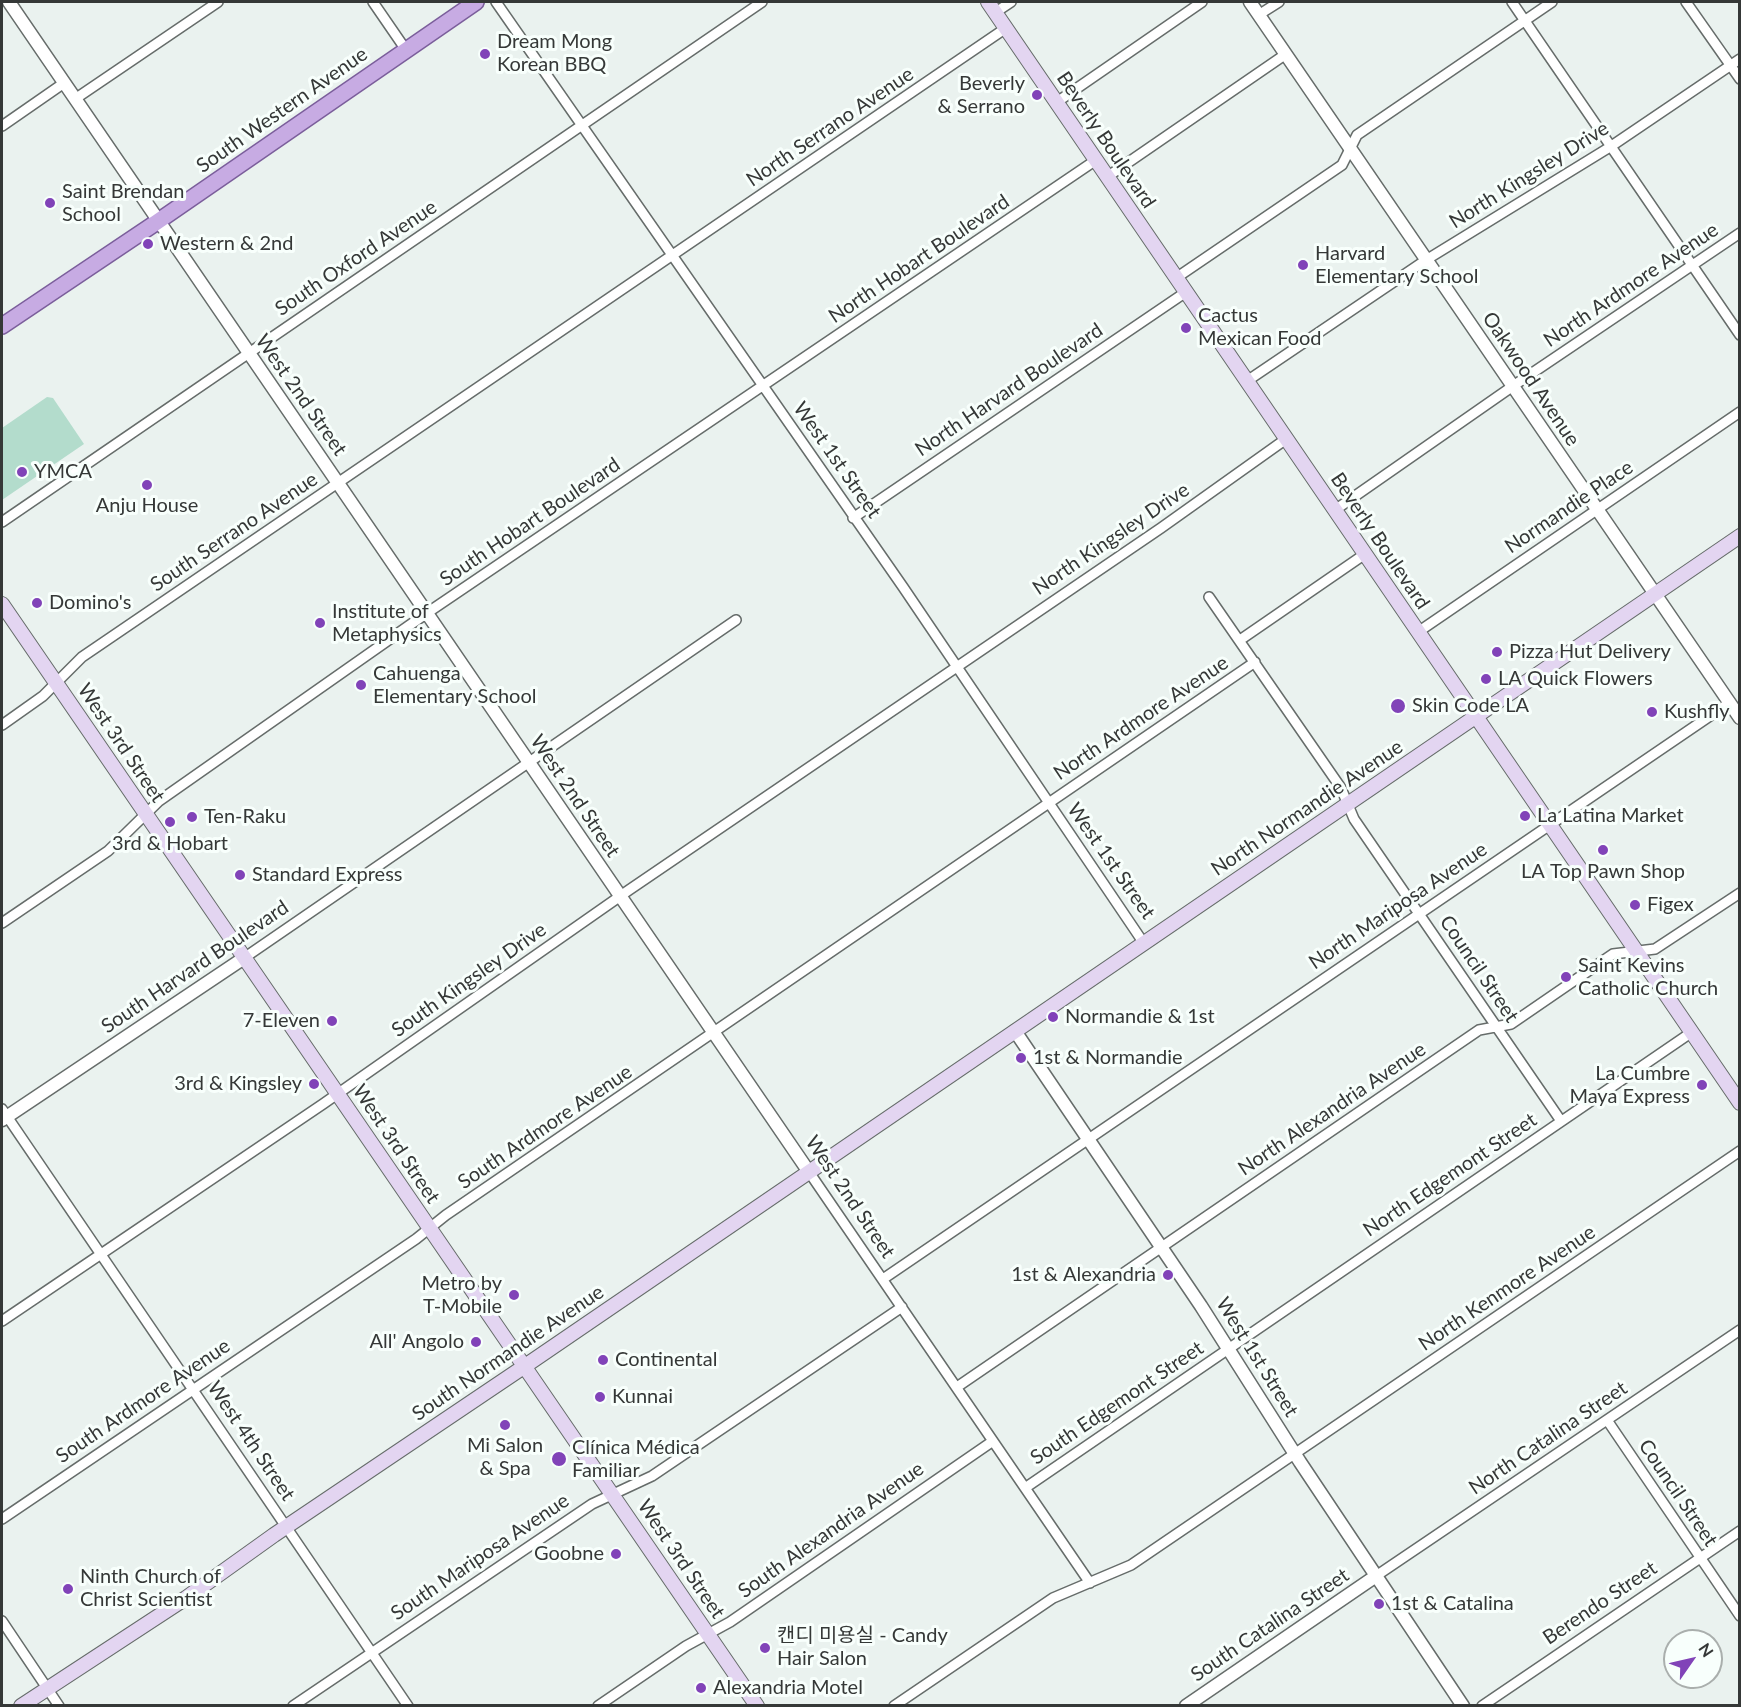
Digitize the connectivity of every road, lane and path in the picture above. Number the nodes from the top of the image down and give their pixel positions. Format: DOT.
graph roads {
  1 [pos="9,2"];
  2 [pos="218,2"];
  3 [pos="373,2"];
  4 [pos="476,2"];
  5 [pos="495,2"];
  6 [pos="762,2"];
  7 [pos="1011,2"];
  8 [pos="1202,2"];
  9 [pos="1250,2"];
  10 [pos="1280,2"];
  11 [pos="1512,2"];
  12 [pos="1552,2"];
  13 [pos="1686,2"];
  14 [pos="992,7"];
  15 [pos="1260,15"];
  16 [pos="1524,20"];
  17 [pos="1006,28"];
  18 [pos="406,50"];
  19 [pos="1286,54"];
  20 [pos="1740,59"];
  21 [pos="1730,65"];
  22 [pos="1740,79"];
  23 [pos="64,83"];
  24 [pos="75,99"];
  25 [pos="1057,102"];
  26 [pos="582,124"];
  27 [pos="2,126"];
  28 [pos="1610,147"];
  29 [pos="1350,149"];
  30 [pos="1096,160"];
  31 [pos="1107,177"];
  32 [pos="158,222"];
  33 [pos="1740,233"];
  34 [pos="673,256"];
  35 [pos="1426,260"];
  36 [pos="1691,266"];
  37 [pos="1176,278"];
  38 [pos="1186,292"];
  39 [pos="2,326"];
  40 [pos="1740,335"];
  41 [pos="248,353"];
  42 [pos="1247,381"];
  43 [pos="1513,386"];
  44 [pos="763,387"];
  45 [pos="1740,412"];
  46 [pos="1286,439"];
  47 [pos="339,483"];
  48 [pos="1335,510"];
  49 [pos="1597,510"];
  50 [pos="853,518"];
  51 [pos="2,522"];
  52 [pos="1740,536"];
  53 [pos="1365,554"];
  54 [pos="1655,594"];
  55 [pos="1209,597"];
  56 [pos="2,604"];
  57 [pos="427,614"];
  58 [pos="736,620"];
  59 [pos="1418,632"];
  60 [pos="1240,640"];
  61 [pos="1255,662"];
  62 [pos="956,666"];
  63 [pos="56,683"];
  64 [pos="1729,703"];
  65 [pos="1476,716"];
  66 [pos="1740,718"];
  67 [pos="2,725"];
  68 [pos="529,763"];
  69 [pos="1048,804"];
  70 [pos="1348,804"];
  71 [pos="146,815"];
  72 [pos="1549,824"];
  73 [pos="1740,893"];
  74 [pos="620,896"];
  75 [pos="1419,914"];
  76 [pos="2,923"];
  77 [pos="1143,942"];
  78 [pos="1636,950"];
  79 [pos="244,958"];
  80 [pos="1497,1028"];
  81 [pos="1015,1031"];
  82 [pos="1692,1032"];
  83 [pos="716,1033"];
  84 [pos="337,1093"];
  85 [pos="1737,1093"];
  86 [pos="3,1116"];
  87 [pos="1561,1121"];
  88 [pos="1089,1139"];
  89 [pos="1740,1151"];
  90 [pos="809,1172"];
  91 [pos="430,1228"];
  92 [pos="1162,1247"];
  93 [pos="102,1254"];
  94 [pos="883,1279"];
  95 [pos="902,1307"];
  96 [pos="2,1321"];
  97 [pos="1740,1330"];
  98 [pos="1229,1349"];
  99 [pos="525,1366"];
  100 [pos="957,1387"];
  101 [pos="193,1389"];
  102 [pos="1607,1420"];
  103 [pos="993,1441"];
  104 [pos="1295,1454"];
  105 [pos="1025,1488"];
  106 [pos="613,1495"];
  107 [pos="2,1519"];
  108 [pos="287,1526"];
  109 [pos="1740,1531"];
  110 [pos="1700,1558"];
  111 [pos="1376,1576"];
  112 [pos="1090,1583"];
  113 [pos="1740,1616"];
  114 [pos="2,1621"];
  115 [pos="708,1634"];
  116 [pos="372,1652"];
  117 [pos="47,1688"];
  118 [pos="21,1706"];
  119 [pos="60,1706"];
  120 [pos="293,1706"];
  121 [pos="408,1706"];
  122 [pos="598,1706"];
  123 [pos="757,1706"];
  124 [pos="894,1706"];
  125 [pos="1186,1706"];
  126 [pos="1463,1706"];
  127 [pos="1482,1706"];
  1 -- 23 [label="street, West 2nd Street"];
  2 -- 24 [label="street"];
  3 -- 18 [label="street"];
  4 -- 18 [label="main road, South Western Avenue"];
  5 -- 26 [label="street, West 1st Street"];
  6 -- 26 [label="street, South Oxford Avenue"];
  7 -- 14 [label="street"];
  8 -- 25 [label="street"];
  9 -- 15 [label="street, Oakwood Avenue"];
  10 -- 15 [label="street"];
  11 -- 16 [label="street"];
  12 -- 16 [label="street"];
  13 -- 21 [label="street"];
  14 -- 17 [label="main road, Beverly Boulevard"];
  15 -- 19 [label="street, Oakwood Avenue"];
  16 -- 28 [label="street"];
  16 -- 29 [label="street"];
  17 -- 25 [label="main road, Beverly Boulevard"];
  17 -- 34 [label="street, North Serrano Avenue"];
  18 -- 32 [label="main road, South Western Avenue"];
  19 -- 29 [label="street, Oakwood Avenue"];
  19 -- 31 [label="street"];
  20 -- 21 [label="street, North Kingsley Drive"];
  21 -- 22 [label="street"];
  21 -- 28 [label="street, North Kingsley Drive"];
  23 -- 24 [label="street, West 2nd Street"];
  23 -- 27 [label="street"];
  24 -- 32 [label="street, West 2nd Street"];
  25 -- 30 [label="main road, Beverly Boulevard"];
  26 -- 34 [label="street, West 1st Street"];
  26 -- 41 [label="street, South Oxford Avenue"];
  28 -- 35 [label="street, North Kingsley Drive"];
  28 -- 36 [label="street"];
  29 -- 35 [label="street, Oakwood Avenue"];
  29 -- 37 [label="street"];
  30 -- 31 [label="main road, Beverly Boulevard"];
  30 -- 44 [label="street, North Hobart Boulevard"];
  31 -- 37 [label="main road, Beverly Boulevard"];
  32 -- 39 [label="main road, South Western Avenue"];
  32 -- 41 [label="street, West 2nd Street"];
  33 -- 36 [label="street, North Ardmore Avenue"];
  34 -- 44 [label="street, West 1st Street"];
  34 -- 47 [label="street, South Serrano Avenue"];
  35 -- 42 [label="street, North Kingsley Drive"];
  35 -- 43 [label="street, Oakwood Avenue"];
  36 -- 40 [label="street"];
  36 -- 43 [label="street, North Ardmore Avenue"];
  37 -- 38 [label="main road, Beverly Boulevard"];
  38 -- 42 [label="main road, Beverly Boulevard"];
  38 -- 50 [label="street, North Harvard Boulevard"];
  41 -- 47 [label="street, West 2nd Street"];
  41 -- 51 [label="street, South Oxford Avenue"];
  42 -- 46 [label="main road, Beverly Boulevard"];
  43 -- 48 [label="street, North Ardmore Avenue"];
  43 -- 49 [label="street, Oakwood Avenue"];
  44 -- 50 [label="street, West 1st Street"];
  44 -- 57 [label="street, South Hobart Boulevard"];
  45 -- 49 [label="street, Normandie Place"];
  46 -- 48 [label="main road, Beverly Boulevard"];
  46 -- 62 [label="street, North Kingsley Drive"];
  47 -- 57 [label="street, West 2nd Street"];
  47 -- 63 [label="street, South Serrano Avenue"];
  48 -- 53 [label="main road, Beverly Boulevard"];
  49 -- 54 [label="street, Oakwood Avenue"];
  49 -- 59 [label="street, Normandie Place"];
  50 -- 62 [label="street, West 1st Street"];
  52 -- 54 [label="main road, North Normandie Avenue"];
  53 -- 59 [label="main road, Beverly Boulevard"];
  53 -- 60 [label="street, North Ardmore Avenue"];
  54 -- 64 [label="street, Oakwood Avenue"];
  54 -- 65 [label="main road, North Normandie Avenue"];
  55 -- 60 [label="street, Council Street"];
  56 -- 63 [label="main road, West 3rd Street"];
  57 -- 68 [label="street, West 2nd Street"];
  57 -- 71 [label="street, South Hobart Boulevard"];
  58 -- 68 [label="street, South Harvard Boulevard"];
  59 -- 65 [label="main road, Beverly Boulevard"];
  60 -- 61 [label="street, Council Street"];
  61 -- 69 [label="street, North Ardmore Avenue"];
  61 -- 70 [label="street, Council Street"];
  62 -- 69 [label="street, West 1st Street"];
  62 -- 74 [label="street, South Kingsley Drive"];
  63 -- 67 [label="street, South Serrano Avenue"];
  63 -- 71 [label="main road, West 3rd Street"];
  64 -- 66 [label="street, Oakwood Avenue"];
  64 -- 72 [label="street, North Mariposa Avenue"];
  65 -- 70 [label="main road, North Normandie Avenue"];
  65 -- 72 [label="main road, Beverly Boulevard"];
  68 -- 74 [label="street, West 2nd Street"];
  68 -- 79 [label="street, South Harvard Boulevard"];
  69 -- 77 [label="street, West 1st Street"];
  69 -- 83 [label="street, South Ardmore Avenue"];
  70 -- 75 [label="street, Council Street"];
  70 -- 77 [label="main road, North Normandie Avenue"];
  71 -- 76 [label="street, South Hobart Boulevard"];
  71 -- 79 [label="main road, West 3rd Street"];
  72 -- 75 [label="street, North Mariposa Avenue"];
  72 -- 78 [label="main road, Beverly Boulevard"];
  73 -- 78 [label="street, North Alexandria Avenue"];
  74 -- 83 [label="street, West 2nd Street"];
  74 -- 84 [label="street, South Kingsley Drive"];
  75 -- 80 [label="street, Council Street"];
  75 -- 88 [label="street, North Mariposa Avenue"];
  77 -- 81 [label="main road, North Normandie Avenue"];
  78 -- 80 [label="street, North Alexandria Avenue"];
  78 -- 82 [label="main road, Beverly Boulevard"];
  79 -- 84 [label="main road, West 3rd Street"];
  79 -- 86 [label="street, South Harvard Boulevard"];
  80 -- 87 [label="street, Council Street"];
  80 -- 92 [label="street, North Alexandria Avenue"];
  81 -- 88 [label="street, West 1st Street"];
  81 -- 90 [label="main road, South Normandie Avenue"];
  82 -- 85 [label="main road, Beverly Boulevard"];
  82 -- 87 [label="street, North Edgemont Street"];
  83 -- 90 [label="street, West 2nd Street"];
  83 -- 91 [label="street, South Ardmore Avenue"];
  84 -- 91 [label="main road, West 3rd Street"];
  84 -- 93 [label="street, South Kingsley Drive"];
  86 -- 93 [label="street, West 4th Street"];
  87 -- 98 [label="street, North Edgemont Street"];
  88 -- 92 [label="street, West 1st Street"];
  88 -- 94 [label="street"];
  89 -- 104 [label="street, North Kenmore Avenue"];
  90 -- 94 [label="street, West 2nd Street"];
  90 -- 99 [label="main road, South Normandie Avenue"];
  91 -- 99 [label="main road, West 3rd Street"];
  91 -- 101 [label="street, South Ardmore Avenue"];
  92 -- 98 [label="street, West 1st Street"];
  92 -- 100 [label="street, North Alexandria Avenue"];
  93 -- 96 [label="street, South Kingsley Drive"];
  93 -- 101 [label="street, West 4th Street"];
  94 -- 95 [label="street, West 2nd Street"];
  95 -- 100 [label="street, West 2nd Street"];
  95 -- 106 [label="street, South Mariposa Avenue"];
  97 -- 102 [label="street, North Catalina Street"];
  98 -- 104 [label="street, West 1st Street"];
  98 -- 105 [label="street, South Edgemont Street"];
  99 -- 106 [label="main road, West 3rd Street"];
  99 -- 108 [label="main road, South Normandie Avenue"];
  100 -- 103 [label="street, West 2nd Street"];
  101 -- 107 [label="street, South Ardmore Avenue"];
  101 -- 108 [label="street, West 4th Street"];
  102 -- 110 [label="street, Council Street"];
  102 -- 111 [label="street, North Catalina Street"];
  103 -- 105 [label="street, West 2nd Street"];
  103 -- 115 [label="street, South Alexandria Avenue"];
  104 -- 111 [label="street, West 1st Street"];
  104 -- 112 [label="street, North Kenmore Avenue"];
  105 -- 112 [label="street, West 2nd Street"];
  106 -- 115 [label="main road, West 3rd Street"];
  106 -- 116 [label="street, South Mariposa Avenue"];
  108 -- 116 [label="street, West 4th Street"];
  108 -- 117 [label="main road, South Normandie Avenue"];
  109 -- 110 [label="street, Berendo Street"];
  110 -- 113 [label="street, Council Street"];
  110 -- 127 [label="street, Berendo Street"];
  111 -- 125 [label="street, South Catalina Street"];
  111 -- 126 [label="street, West 1st Street"];
  112 -- 124 [label="street, North Kenmore Avenue"];
  114 -- 117 [label="street"];
  115 -- 122 [label="street, South Alexandria Avenue"];
  115 -- 123 [label="main road, West 3rd Street"];
  116 -- 120 [label="street, South Mariposa Avenue"];
  116 -- 121 [label="street, West 4th Street"];
  117 -- 118 [label="main road, South Normandie Avenue"];
  117 -- 119 [label="street"];
}
